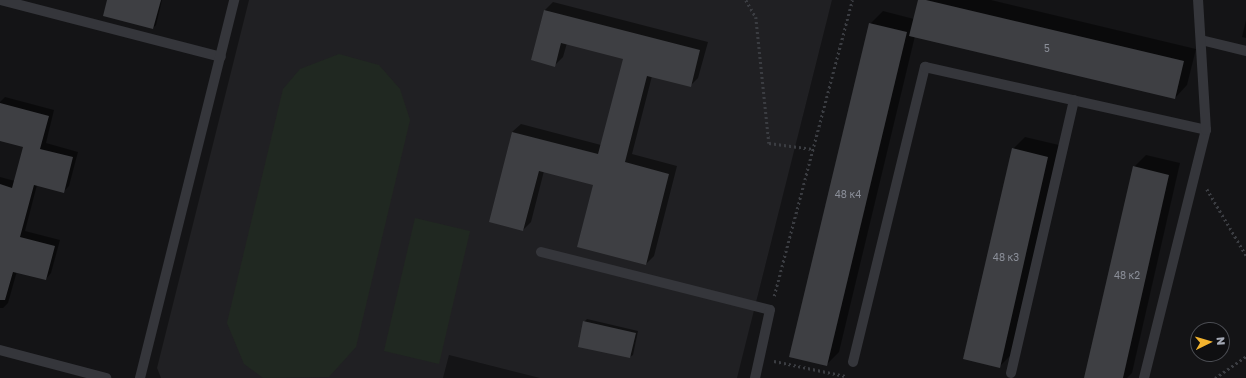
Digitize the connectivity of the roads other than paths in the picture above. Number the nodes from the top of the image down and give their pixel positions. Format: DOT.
graph roads {
  1 [pos="0,0"];
  2 [pos="234,0"];
  3 [pos="1198,0"];
  4 [pos="1201,40"];
  5 [pos="1246,51"];
  6 [pos="221,57"];
  7 [pos="1074,100"];
  8 [pos="1206,130"];
  9 [pos="541,252"];
  10 [pos="0,350"];
  11 [pos="853,362"];
  12 [pos="1011,373"];
  13 [pos="106,378"];
  14 [pos="140,378"];
  15 [pos="755,378"];
  16 [pos="1144,378"];
  1 -- 6 [label="lane"];
  2 -- 6 [label="lane"];
  3 -- 4 [label="lane"];
  4 -- 5 [label="lane"];
  4 -- 8 [label="lane"];
  6 -- 14 [label="lane"];
  7 -- 8 [label="lane"];
  7 -- 11 [label="lane"];
  7 -- 12 [label="lane"];
  8 -- 16 [label="lane"];
  9 -- 15 [label="lane"];
  10 -- 13 [label="lane"];
}
